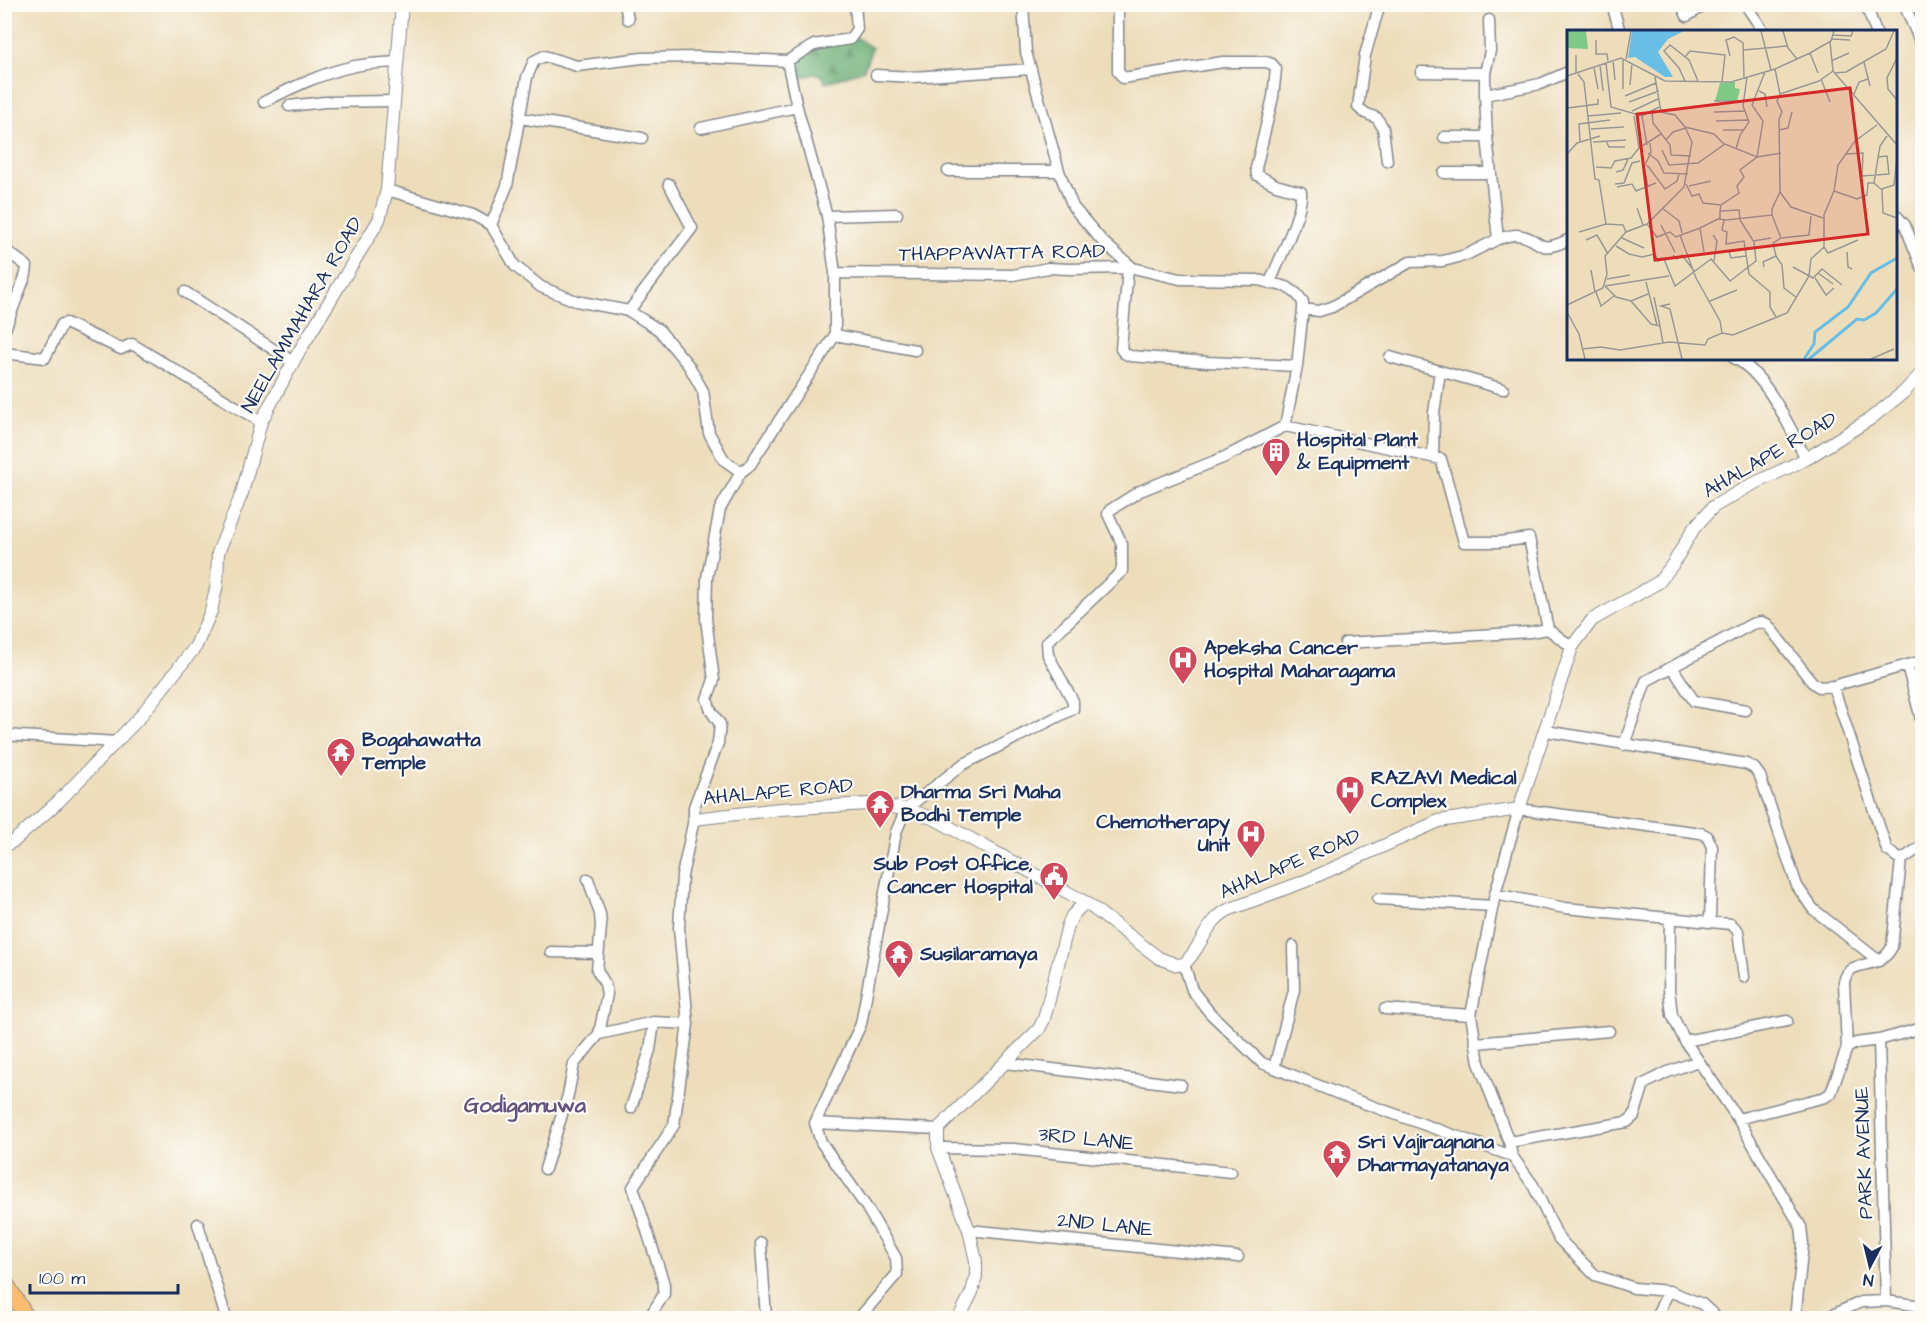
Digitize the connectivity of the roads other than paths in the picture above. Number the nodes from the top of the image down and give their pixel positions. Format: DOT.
graph roads {
  1 [pos="402,4"];
  2 [pos="625,4"];
  3 [pos="855,4"];
  4 [pos="1023,4"];
  5 [pos="1118,4"];
  6 [pos="1380,4"];
  7 [pos="1612,4"];
  8 [pos="1681,4"];
  9 [pos="1707,4"];
  10 [pos="1746,4"];
  11 [pos="1904,4"];
  12 [pos="1867,5"];
  13 [pos="628,19"];
  14 [pos="1489,20"];
  15 [pos="1762,29"];
  16 [pos="1619,30"];
  17 [pos="1875,30"];
  18 [pos="1923,46"];
  19 [pos="787,61"];
  20 [pos="397,62"];
  21 [pos="1031,69"];
  22 [pos="1421,72"];
  23 [pos="1485,73"];
  24 [pos="1567,73"];
  25 [pos="876,75"];
  26 [pos="1485,95"];
  27 [pos="394,101"];
  28 [pos="264,102"];
  29 [pos="289,106"];
  30 [pos="797,107"];
  31 [pos="520,118"];
  32 [pos="701,128"];
  33 [pos="1444,137"];
  34 [pos="1487,137"];
  35 [pos="642,138"];
  36 [pos="1387,161"];
  37 [pos="948,171"];
  38 [pos="1059,171"];
  39 [pos="1444,173"];
  40 [pos="1491,173"];
  41 [pos="669,184"];
  42 [pos="387,190"];
  43 [pos="897,214"];
  44 [pos="827,216"];
  45 [pos="1897,216"];
  46 [pos="491,225"];
  47 [pos="1498,239"];
  48 [pos="1567,241"];
  49 [pos="4,249"];
  50 [pos="1131,268"];
  51 [pos="1923,268"];
  52 [pos="835,273"];
  53 [pos="1270,283"];
  54 [pos="185,292"];
  55 [pos="1303,309"];
  56 [pos="629,311"];
  57 [pos="4,332"];
  58 [pos="835,335"];
  59 [pos="915,350"];
  60 [pos="4,353"];
  61 [pos="1390,357"];
  62 [pos="1738,360"];
  63 [pos="293,362"];
  64 [pos="1297,366"];
  65 [pos="1440,371"];
  66 [pos="1923,373"];
  67 [pos="1503,389"];
  68 [pos="261,422"];
  69 [pos="1285,426"];
  70 [pos="1433,456"];
  71 [pos="1806,459"];
  72 [pos="741,472"];
  73 [pos="1548,629"];
  74 [pos="1345,643"];
  75 [pos="1572,647"];
  76 [pos="1923,661"];
  77 [pos="1907,665"];
  78 [pos="1672,667"];
  79 [pos="1833,686"];
  80 [pos="1746,710"];
  81 [pos="1923,723"];
  82 [pos="1546,731"];
  83 [pos="4,735"];
  84 [pos="117,742"];
  85 [pos="1624,745"];
  86 [pos="906,809"];
  87 [pos="1519,809"];
  88 [pos="694,819"];
  89 [pos="4,846"];
  90 [pos="1923,846"];
  91 [pos="1901,861"];
  92 [pos="588,879"];
  93 [pos="1378,899"];
  94 [pos="1494,900"];
  95 [pos="1085,902"];
  96 [pos="1670,918"];
  97 [pos="1710,921"];
  98 [pos="1293,946"];
  99 [pos="551,952"];
  100 [pos="598,953"];
  101 [pos="1879,961"];
  102 [pos="1184,964"];
  103 [pos="1744,977"];
  104 [pos="1385,1009"];
  105 [pos="1471,1015"];
  106 [pos="1787,1021"];
  107 [pos="654,1022"];
  108 [pos="688,1023"];
  109 [pos="1923,1028"];
  110 [pos="1609,1031"];
  111 [pos="599,1034"];
  112 [pos="1879,1040"];
  113 [pos="1685,1041"];
  114 [pos="1476,1043"];
  115 [pos="1847,1048"];
  116 [pos="1698,1061"];
  117 [pos="1005,1063"];
  118 [pos="1274,1068"];
  119 [pos="1181,1085"];
  120 [pos="631,1108"];
  121 [pos="1738,1119"];
  122 [pos="815,1123"];
  123 [pos="939,1129"];
  124 [pos="1509,1142"];
  125 [pos="938,1148"];
  126 [pos="1512,1156"];
  127 [pos="545,1169"];
  128 [pos="1231,1172"];
  129 [pos="198,1224"];
  130 [pos="969,1230"];
  131 [pos="761,1243"];
  132 [pos="1238,1257"];
  133 [pos="7,1290"];
  134 [pos="1669,1291"];
  135 [pos="1886,1301"];
  136 [pos="1923,1306"];
  137 [pos="27,1318"];
  138 [pos="226,1318"];
  139 [pos="649,1318"];
  140 [pos="766,1318"];
  141 [pos="859,1318"];
  142 [pos="959,1318"];
  143 [pos="1655,1318"];
  144 [pos="1717,1318"];
  145 [pos="1795,1318"];
  146 [pos="1826,1318"];
  1 -- 20 [label="street, NEELAMMAHARA ROAD"];
  2 -- 13 [label="street"];
  3 -- 19 [label="street"];
  4 -- 21 [label="street"];
  5 -- 53 [label="street"];
  6 -- 36 [label="street"];
  7 -- 16 [label="street"];
  8 -- 9 [label="street"];
  10 -- 15 [label="street"];
  11 -- 18 [label="street"];
  12 -- 17 [label="street"];
  14 -- 23 [label="street"];
  19 -- 30 [label="street"];
  19 -- 31 [label="street"];
  20 -- 27 [label="street, NEELAMMAHARA ROAD"];
  20 -- 28 [label="street"];
  21 -- 25 [label="street"];
  21 -- 38 [label="street"];
  22 -- 23 [label="street"];
  23 -- 26 [label="street"];
  24 -- 26 [label="street"];
  26 -- 34 [label="street"];
  27 -- 29 [label="street"];
  27 -- 42 [label="street, NEELAMMAHARA ROAD"];
  30 -- 32 [label="street"];
  30 -- 44 [label="street"];
  31 -- 35 [label="street"];
  31 -- 46 [label="street"];
  33 -- 34 [label="street"];
  34 -- 40 [label="street"];
  37 -- 38 [label="street"];
  38 -- 50 [label="street"];
  39 -- 40 [label="street"];
  40 -- 47 [label="street"];
  41 -- 56 [label="street"];
  42 -- 46 [label="street"];
  42 -- 63 [label="street, NEELAMMAHARA ROAD"];
  43 -- 44 [label="street"];
  44 -- 52 [label="street"];
  45 -- 51 [label="street"];
  46 -- 56 [label="street"];
  47 -- 48 [label="street"];
  47 -- 55 [label="street"];
  49 -- 57 [label="street"];
  50 -- 52 [label="street, THAPPAWATTA ROAD"];
  50 -- 53 [label="street"];
  50 -- 64 [label="street"];
  52 -- 58 [label="street"];
  53 -- 55 [label="street"];
  54 -- 63 [label="street"];
  55 -- 64 [label="street"];
  56 -- 72 [label="street"];
  58 -- 59 [label="street"];
  58 -- 72 [label="street"];
  60 -- 68 [label="street"];
  61 -- 65 [label="street"];
  62 -- 71 [label="street"];
  63 -- 68 [label="street, NEELAMMAHARA ROAD"];
  64 -- 69 [label="street"];
  65 -- 67 [label="street"];
  65 -- 70 [label="street"];
  66 -- 71 [label="street, AHALAPE ROAD"];
  68 -- 84 [label="street, NEELAMMAHARA ROAD"];
  69 -- 70 [label="street"];
  69 -- 86 [label="street"];
  70 -- 73 [label="street"];
  71 -- 75 [label="street, AHALAPE ROAD"];
  72 -- 88 [label="street"];
  73 -- 74 [label="street"];
  73 -- 75 [label="street"];
  75 -- 82 [label="street, AHALAPE ROAD"];
  76 -- 77 [label="street"];
  77 -- 79 [label="street"];
  77 -- 81 [label="street"];
  78 -- 79 [label="street"];
  78 -- 80 [label="street"];
  78 -- 85 [label="street"];
  79 -- 91 [label="street"];
  82 -- 85 [label="street"];
  82 -- 87 [label="street, AHALAPE ROAD"];
  83 -- 84 [label="street"];
  84 -- 89 [label="street, NEELAMMAHARA ROAD"];
  85 -- 101 [label="street"];
  86 -- 88 [label="street, AHALAPE ROAD"];
  86 -- 95 [label="street, AHALAPE ROAD"];
  86 -- 122 [label="street"];
  87 -- 94 [label="street"];
  87 -- 97 [label="street"];
  87 -- 102 [label="street, AHALAPE ROAD"];
  88 -- 108 [label="street"];
  90 -- 91 [label="street"];
  91 -- 101 [label="street"];
  92 -- 100 [label="street"];
  93 -- 94 [label="street"];
  94 -- 96 [label="street"];
  94 -- 105 [label="street"];
  95 -- 102 [label="street, AHALAPE ROAD"];
  95 -- 117 [label="street"];
  96 -- 97 [label="street"];
  96 -- 113 [label="street"];
  97 -- 103 [label="street"];
  98 -- 118 [label="street"];
  99 -- 100 [label="street"];
  100 -- 111 [label="street"];
  101 -- 115 [label="street"];
  102 -- 118 [label="street"];
  104 -- 105 [label="street"];
  105 -- 114 [label="street"];
  106 -- 113 [label="street"];
  107 -- 108 [label="street"];
  107 -- 111 [label="street"];
  107 -- 120 [label="street"];
  108 -- 139 [label="street"];
  109 -- 112 [label="street"];
  110 -- 114 [label="street"];
  111 -- 127 [label="street"];
  112 -- 115 [label="street"];
  112 -- 135 [label="street, PARK AVENUE"];
  113 -- 116 [label="street"];
  114 -- 124 [label="street"];
  115 -- 121 [label="street"];
  116 -- 121 [label="street"];
  116 -- 124 [label="street"];
  117 -- 119 [label="street"];
  117 -- 123 [label="street"];
  118 -- 126 [label="street"];
  121 -- 145 [label="street"];
  122 -- 123 [label="street"];
  122 -- 141 [label="street"];
  123 -- 125 [label="street"];
  124 -- 126 [label="street"];
  125 -- 128 [label="street, 3RD LANE"];
  125 -- 130 [label="street"];
  126 -- 134 [label="street"];
  129 -- 138 [label="street"];
  130 -- 132 [label="street, 2ND LANE"];
  130 -- 142 [label="street"];
  131 -- 140 [label="street"];
  133 -- 137 [label="main road"];
  134 -- 143 [label="street"];
  134 -- 144 [label="street"];
  135 -- 136 [label="street"];
  135 -- 146 [label="street"];
}
